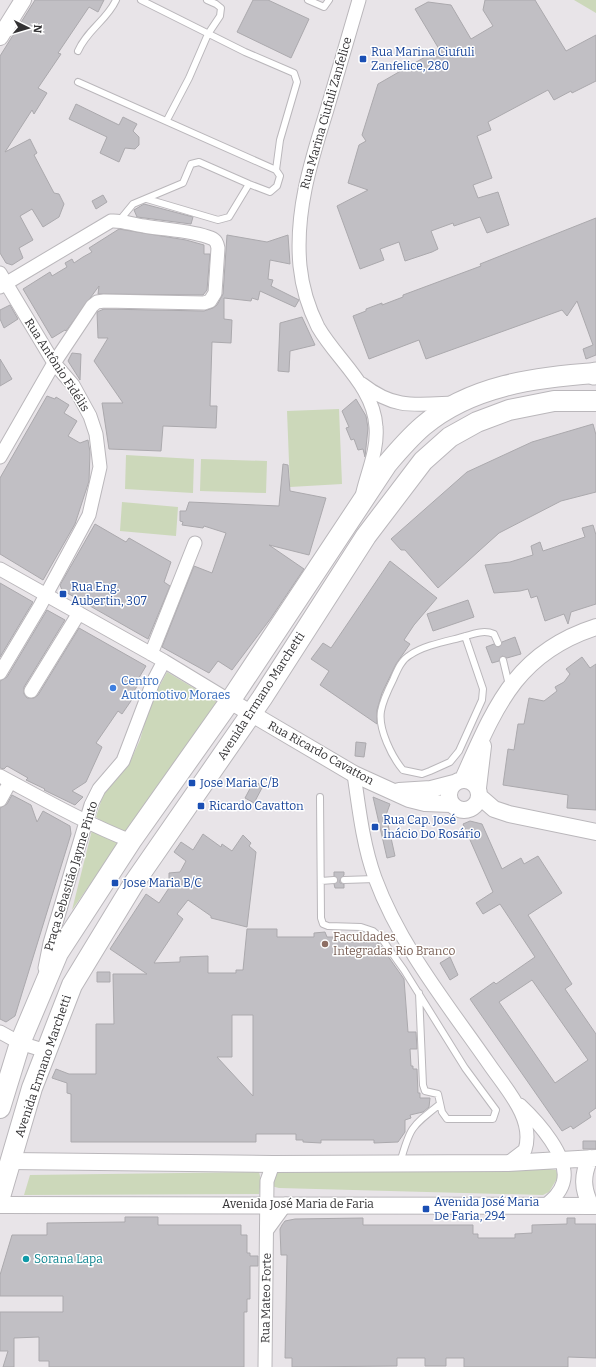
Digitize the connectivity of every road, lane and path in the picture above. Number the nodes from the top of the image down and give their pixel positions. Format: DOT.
graph roads {
  1 [pos="22,0"];
  2 [pos="116,0"];
  3 [pos="141,0"];
  4 [pos="207,0"];
  5 [pos="308,0"];
  6 [pos="329,0"];
  7 [pos="359,0"];
  8 [pos="208,34"];
  9 [pos="0,38"];
  10 [pos="78,51"];
  11 [pos="78,82"];
  12 [pos="167,120"];
  13 [pos="276,170"];
  14 [pos="249,184"];
  15 [pos="147,199"];
  16 [pos="120,221"];
  17 [pos="2,281"];
  18 [pos="54,363"];
  19 [pos="595,373"];
  20 [pos="357,380"];
  21 [pos="596,401"];
  22 [pos="461,402"];
  23 [pos="0,456"];
  24 [pos="360,508"];
  25 [pos="195,543"];
  26 [pos="0,569"];
  27 [pos="46,595"];
  28 [pos="79,614"];
  29 [pos="596,627"];
  30 [pos="466,636"];
  31 [pos="498,643"];
  32 [pos="152,654"];
  33 [pos="504,660"];
  34 [pos="164,661"];
  35 [pos="0,673"];
  36 [pos="509,687"];
  37 [pos="31,691"];
  38 [pos="230,701"];
  39 [pos="251,714"];
  40 [pos="487,725"];
  41 [pos="354,774"];
  42 [pos="5,779"];
  43 [pos="458,781"];
  44 [pos="392,791"];
  45 [pos="478,792"];
  46 [pos="320,797"];
  47 [pos="0,800"];
  48 [pos="451,804"];
  49 [pos="86,821"];
  50 [pos="596,832"];
  51 [pos="130,841"];
  52 [pos="375,879"];
  53 [pos="334,880"];
  54 [pos="344,880"];
  55 [pos="320,881"];
  56 [pos="42,989"];
  57 [pos="419,993"];
  58 [pos="0,1032"];
  59 [pos="20,1043"];
  60 [pos="46,1051"];
  61 [pos="516,1102"];
  62 [pos="440,1104"];
  63 [pos="0,1108"];
  64 [pos="593,1158"];
  65 [pos="561,1160"];
  66 [pos="10,1161"];
  67 [pos="508,1163"];
  68 [pos="273,1164"];
  69 [pos="400,1164"];
  70 [pos="0,1197"];
  71 [pos="286,1204"];
  72 [pos="267,1205"];
  73 [pos="546,1205"];
  74 [pos="0,1206"];
  75 [pos="593,1206"];
  76 [pos="267,1230"];
  77 [pos="265,1367"];
  1 -- 9 [label="street"];
  2 -- 10 [label="lane"];
  3 -- 8 [label="lane"];
  4 -- 8 [label="lane"];
  5 -- 6 [label="lane"];
  7 -- 20 [label="street, Rua Marina Ciufuli Zanfelice"];
  8 -- 12 [label="lane"];
  8 -- 13 [label="lane"];
  11 -- 12 [label="lane"];
  12 -- 13 [label="lane"];
  13 -- 14 [label="lane"];
  14 -- 15 [label="lane"];
  14 -- 15 [label="lane"];
  15 -- 16 [label="lane"];
  16 -- 17 [label="street"];
  16 -- 18 [label="street"];
  17 -- 18 [label="street, Rua Antônio Fidélis"];
  18 -- 23 [label="street"];
  18 -- 27 [label="street, Rua Antônio Fidélis"];
  19 -- 22 [label="main road, Avenida Ermano Marchetti"];
  20 -- 22 [label="street, Rua Marina Ciufuli Zanfelice"];
  20 -- 24 [label="street, Rua Marina Ciufuli Zanfelice"];
  21 -- 39 [label="main road, Avenida Ermano Marchetti"];
  22 -- 24 [label="main road, Avenida Ermano Marchetti"];
  24 -- 38 [label="main road, Avenida Ermano Marchetti"];
  25 -- 32 [label="street"];
  26 -- 27 [label="street"];
  27 -- 28 [label="street"];
  27 -- 35 [label="street, Rua Antônio Fidélis"];
  28 -- 32 [label="street"];
  28 -- 37 [label="street"];
  29 -- 36 [label="street"];
  30 -- 30 [label="lane"];
  30 -- 31 [label="lane"];
  32 -- 34 [label="street"];
  33 -- 36 [label="lane"];
  34 -- 38 [label="street"];
  34 -- 49 [label="street, Praça Sebastião Jayme Pinto"];
  36 -- 40 [label="street"];
  38 -- 39 [label="street, Rua Ricardo Cavatton"];
  38 -- 51 [label="main road, Avenida Ermano Marchetti"];
  39 -- 41 [label="street, Rua Ricardo Cavatton"];
  39 -- 60 [label="main road, Avenida Ermano Marchetti"];
  40 -- 43 [label="street"];
  40 -- 45 [label="street"];
  41 -- 44 [label="street, Rua Ricardo Cavatton"];
  41 -- 52 [label="street"];
  42 -- 47 [label="street"];
  42 -- 49 [label="street"];
  43 -- 44 [label="street, Rua Ricardo Cavatton"];
  43 -- 45 [label="street"];
  43 -- 48 [label="street"];
  44 -- 48 [label="street, Rua Ricardo Cavatton"];
  45 -- 48 [label="street"];
  45 -- 50 [label="street"];
  46 -- 55 [label="lane"];
  49 -- 51 [label="street"];
  49 -- 56 [label="street, Praça Sebastião Jayme Pinto"];
  51 -- 56 [label="main road, Avenida Ermano Marchetti"];
  52 -- 54 [label="lane"];
  52 -- 61 [label="street"];
  53 -- 55 [label="lane"];
  55 -- 57 [label="lane"];
  56 -- 59 [label="main road, Avenida Ermano Marchetti"];
  57 -- 62 [label="lane"];
  57 -- 62 [label="lane"];
  58 -- 59 [label="street"];
  59 -- 60 [label="street"];
  59 -- 63 [label="main road, Avenida Ermano Marchetti"];
  60 -- 66 [label="main road, Avenida Ermano Marchetti"];
  61 -- 65 [label="street"];
  61 -- 67 [label="street"];
  62 -- 69 [label="lane"];
  64 -- 65 [label="street"];
  64 -- 75 [label="street"];
  65 -- 67 [label="street"];
  65 -- 73 [label="street"];
  66 -- 68 [label="street"];
  66 -- 70 [label="main road, Avenida Ermano Marchetti"];
  67 -- 69 [label="street"];
  68 -- 69 [label="street"];
  68 -- 72 [label="street, Rua Mateo Forte"];
  71 -- 72 [label="street, Avenida José Maria de Faria"];
  71 -- 73 [label="street, Avenida José Maria de Faria"];
  71 -- 76 [label="street"];
  72 -- 74 [label="street, Avenida José Maria de Faria"];
  72 -- 76 [label="street, Rua Mateo Forte"];
  73 -- 75 [label="street, Avenida José Maria de Faria"];
  76 -- 77 [label="street, Rua Mateo Forte"];
}
